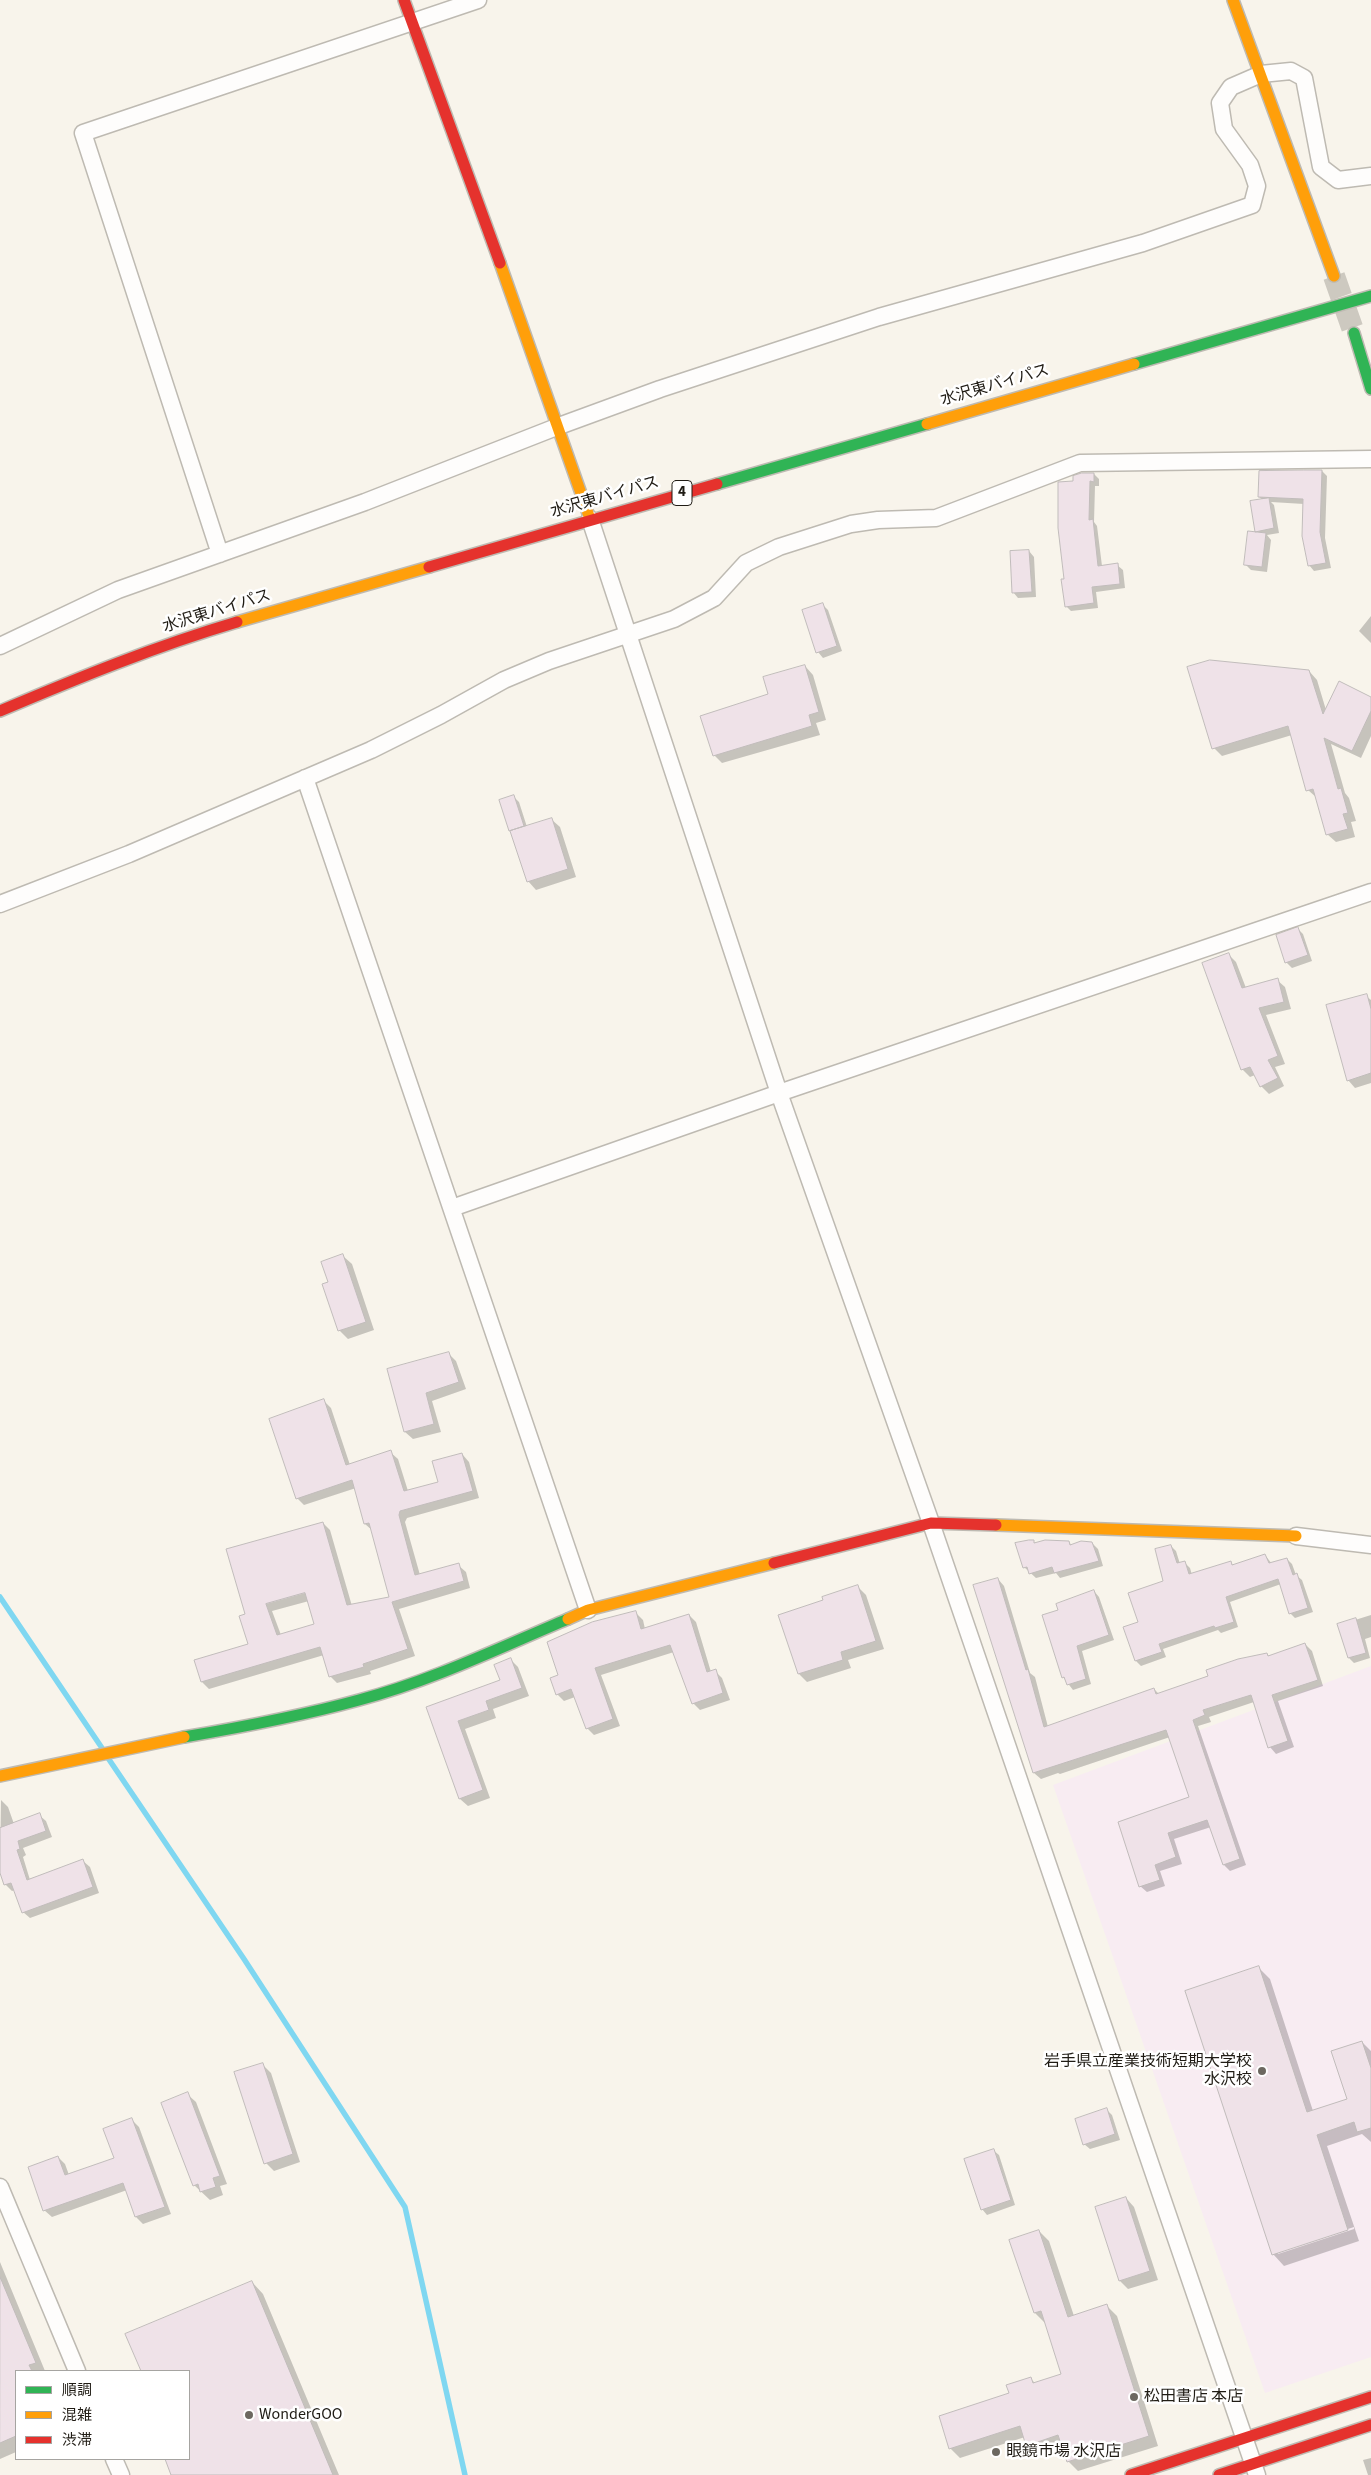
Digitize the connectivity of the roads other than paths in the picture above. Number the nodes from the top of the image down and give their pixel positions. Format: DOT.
graph roads {
  1 [pos="404,0"];
  2 [pos="478,0"];
  3 [pos="1233,0"];
  4 [pos="410,24"];
  5 [pos="1261,74"];
  6 [pos="1371,176"];
  7 [pos="1334,276"];
  8 [pos="1371,296"];
  9 [pos="1354,333"];
  10 [pos="1371,388"];
  11 [pos="559,426"];
  12 [pos="1371,459"];
  13 [pos="590,519"];
  14 [pos="220,554"];
  15 [pos="630,634"];
  16 [pos="0,646"];
  17 [pos="0,710"];
  18 [pos="305,778"];
  19 [pos="1371,892"];
  20 [pos="0,904"];
  21 [pos="779,1094"];
  22 [pos="452,1208"];
  23 [pos="931,1523"];
  24 [pos="1296,1536"];
  25 [pos="1371,1545"];
  26 [pos="588,1610"];
  27 [pos="0,1776"];
  28 [pos="0,2187"];
  29 [pos="77,2370"];
  30 [pos="1371,2397"];
  31 [pos="1371,2424"];
  32 [pos="1245,2438"];
  33 [pos="114,2460"];
  34 [pos="1255,2469"];
  35 [pos="121,2475"];
  36 [pos="1130,2475"];
  37 [pos="1219,2475"];
  1 -- 4 [label="main road"];
  2 -- 4 [label="street"];
  3 -- 5 [label="main road"];
  4 -- 11 [label="main road"];
  4 -- 14 [label="street"];
  5 -- 6 [label="street"];
  5 -- 7 [label="main road"];
  5 -- 11 [label="street"];
  8 -- 13 [label="main road, 水沢東バイパス / 4"];
  9 -- 10 [label="main road"];
  11 -- 13 [label="main road"];
  11 -- 14 [label="street"];
  12 -- 15 [label="street"];
  13 -- 15 [label="street"];
  13 -- 17 [label="main road, 水沢東バイパス / 4"];
  14 -- 16 [label="street"];
  15 -- 18 [label="street"];
  15 -- 21 [label="street"];
  18 -- 20 [label="street"];
  18 -- 22 [label="street"];
  19 -- 21 [label="street"];
  21 -- 22 [label="street"];
  21 -- 23 [label="street"];
  22 -- 26 [label="street"];
  23 -- 24 [label="main road"];
  23 -- 26 [label="main road"];
  23 -- 32 [label="street"];
  24 -- 25 [label="street"];
  26 -- 27 [label="main road"];
  28 -- 29 [label="street"];
  30 -- 32 [label="main road"];
  31 -- 34 [label="main road"];
  32 -- 34 [label="street"];
  32 -- 36 [label="main road"];
  33 -- 35 [label="street"];
  34 -- 37 [label="main road"];
}
